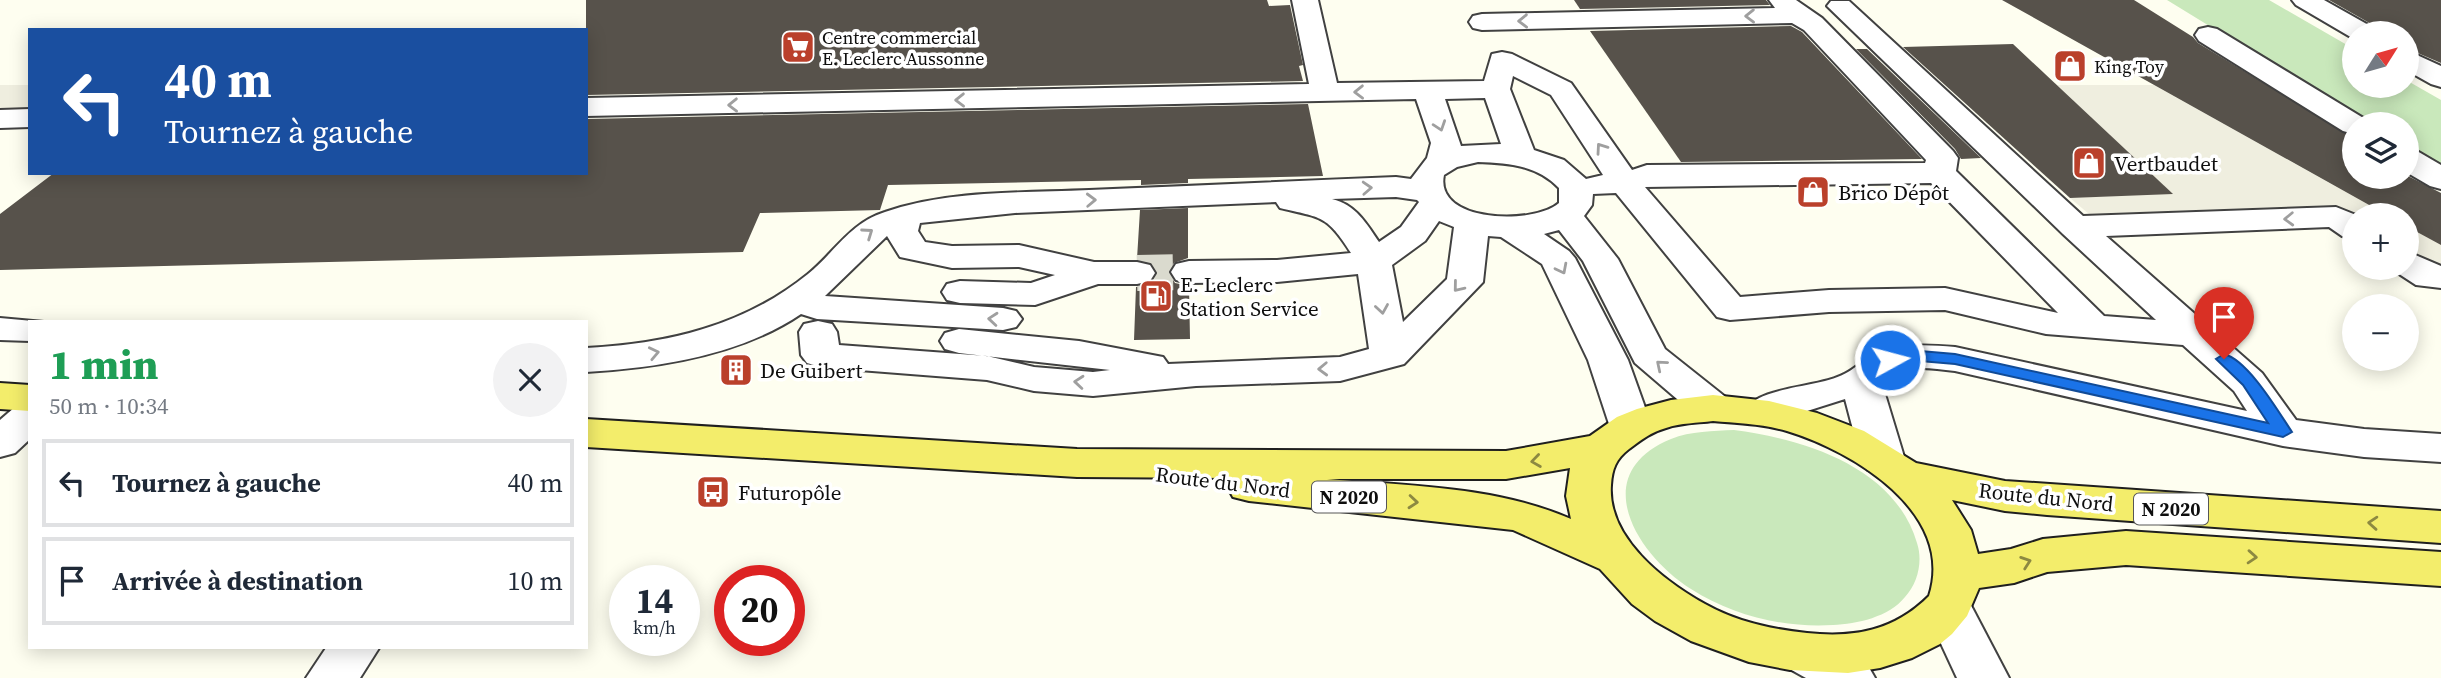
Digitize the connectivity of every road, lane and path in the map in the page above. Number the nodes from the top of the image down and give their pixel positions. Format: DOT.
graph roads {
  1 [pos="1305,0"];
  2 [pos="2305,0"];
  3 [pos="1840,6"];
  4 [pos="1789,8"];
  5 [pos="1476,11"];
  6 [pos="2342,21"];
  7 [pos="2208,35"];
  8 [pos="2419,65"];
  9 [pos="1499,75"];
  10 [pos="2441,78"];
  11 [pos="1427,91"];
  12 [pos="1318,93"];
  13 [pos="588,107"];
  14 [pos="0,118"];
  15 [pos="28,118"];
  16 [pos="2342,118"];
  17 [pos="1521,156"];
  18 [pos="2419,166"];
  19 [pos="1940,173"];
  20 [pos="2441,179"];
  21 [pos="1625,183"];
  22 [pos="1435,185"];
  23 [pos="1234,194"];
  24 [pos="1570,201"];
  25 [pos="905,217"];
  26 [pos="1472,222"];
  27 [pos="2342,222"];
  28 [pos="2075,226"];
  29 [pos="1510,228"];
  30 [pos="1374,262"];
  31 [pos="834,270"];
  32 [pos="2419,270"];
  33 [pos="1188,272"];
  34 [pos="1136,273"];
  35 [pos="1094,274"];
  36 [pos="2441,277"];
  37 [pos="812,312"];
  38 [pos="2093,327"];
  39 [pos="0,329"];
  40 [pos="28,330"];
  41 [pos="2196,334"];
  42 [pos="1390,356"];
  43 [pos="588,360"];
  44 [pos="1196,374"];
  45 [pos="1861,382"];
  46 [pos="0,396"];
  47 [pos="28,398"];
  48 [pos="1713,408"];
  49 [pos="1763,412"];
  50 [pos="28,418"];
  51 [pos="2283,432"];
  52 [pos="588,433"];
  53 [pos="1617,437"];
  54 [pos="0,443"];
  55 [pos="2441,448"];
  56 [pos="1077,463"];
  57 [pos="1893,467"];
  58 [pos="2441,527"];
  59 [pos="1612,556"];
  60 [pos="2441,569"];
  61 [pos="1953,590"];
  62 [pos="353,649"];
  63 [pos="1807,654"];
  64 [pos="332,678"];
  65 [pos="1849,678"];
  66 [pos="1983,678"];
  1 -- 12 [label="street"];
  2 -- 6 [label="street"];
  3 -- 28 [label="street"];
  4 -- 5 [label="street, one-way"];
  4 -- 19 [label="street"];
  5 -- 9 [label="street"];
  7 -- 16 [label="street"];
  8 -- 10 [label="street"];
  9 -- 11 [label="street"];
  9 -- 17 [label="street"];
  21 -- 9 [label="street, one-way"];
  11 -- 12 [label="street, one-way"];
  11 -- 22 [label="street, one-way"];
  12 -- 13 [label="street, one-way"];
  14 -- 15 [label="street"];
  17 -- 22 [label="street"];
  17 -- 24 [label="street"];
  18 -- 20 [label="street"];
  19 -- 21 [label="street"];
  19 -- 38 [label="street"];
  21 -- 24 [label="street"];
  21 -- 38 [label="street"];
  23 -- 22 [label="street, one-way"];
  22 -- 26 [label="street"];
  22 -- 30 [label="street"];
  25 -- 23 [label="street, one-way"];
  23 -- 30 [label="street"];
  24 -- 29 [label="street"];
  48 -- 24 [label="street, one-way"];
  31 -- 25 [label="street, one-way"];
  25 -- 35 [label="street"];
  26 -- 29 [label="street"];
  26 -- 42 [label="street, one-way"];
  27 -- 28 [label="street, one-way"];
  28 -- 41 [label="street"];
  29 -- 53 [label="street, one-way"];
  30 -- 33 [label="street"];
  30 -- 42 [label="street, one-way"];
  31 -- 35 [label="street"];
  31 -- 37 [label="street"];
  32 -- 36 [label="street"];
  34 -- 35 [label="street"];
  43 -- 37 [label="street, one-way"];
  44 -- 37 [label="street, one-way"];
  44 -- 37 [label="street, one-way"];
  38 -- 41 [label="street"];
  39 -- 40 [label="street"];
  41 -- 51 [label="street"];
  42 -- 44 [label="street, one-way"];
  45 -- 49 [label="street"];
  45 -- 51 [label="street"];
  45 -- 57 [label="street"];
  46 -- 47 [label="main road"];
  48 -- 49 [label="main road, Route du Nord"];
  48 -- 53 [label="main road, Route du Nord"];
  49 -- 57 [label="main road, Route du Nord"];
  50 -- 54 [label="street"];
  51 -- 55 [label="street"];
  52 -- 56 [label="main road, Route du Nord / N 2020"];
  53 -- 56 [label="main road, Route du Nord / N 2020, one-way"];
  53 -- 59 [label="main road"];
  56 -- 59 [label="main road, Route du Nord / N 2020, one-way"];
  58 -- 57 [label="main road, Route du Nord / N 2020, one-way"];
  57 -- 61 [label="main road"];
  59 -- 63 [label="main road"];
  61 -- 60 [label="main road, N 2020, one-way"];
  61 -- 63 [label="main road"];
  61 -- 66 [label="street"];
  62 -- 64 [label="street"];
  63 -- 65 [label="street"];
}
